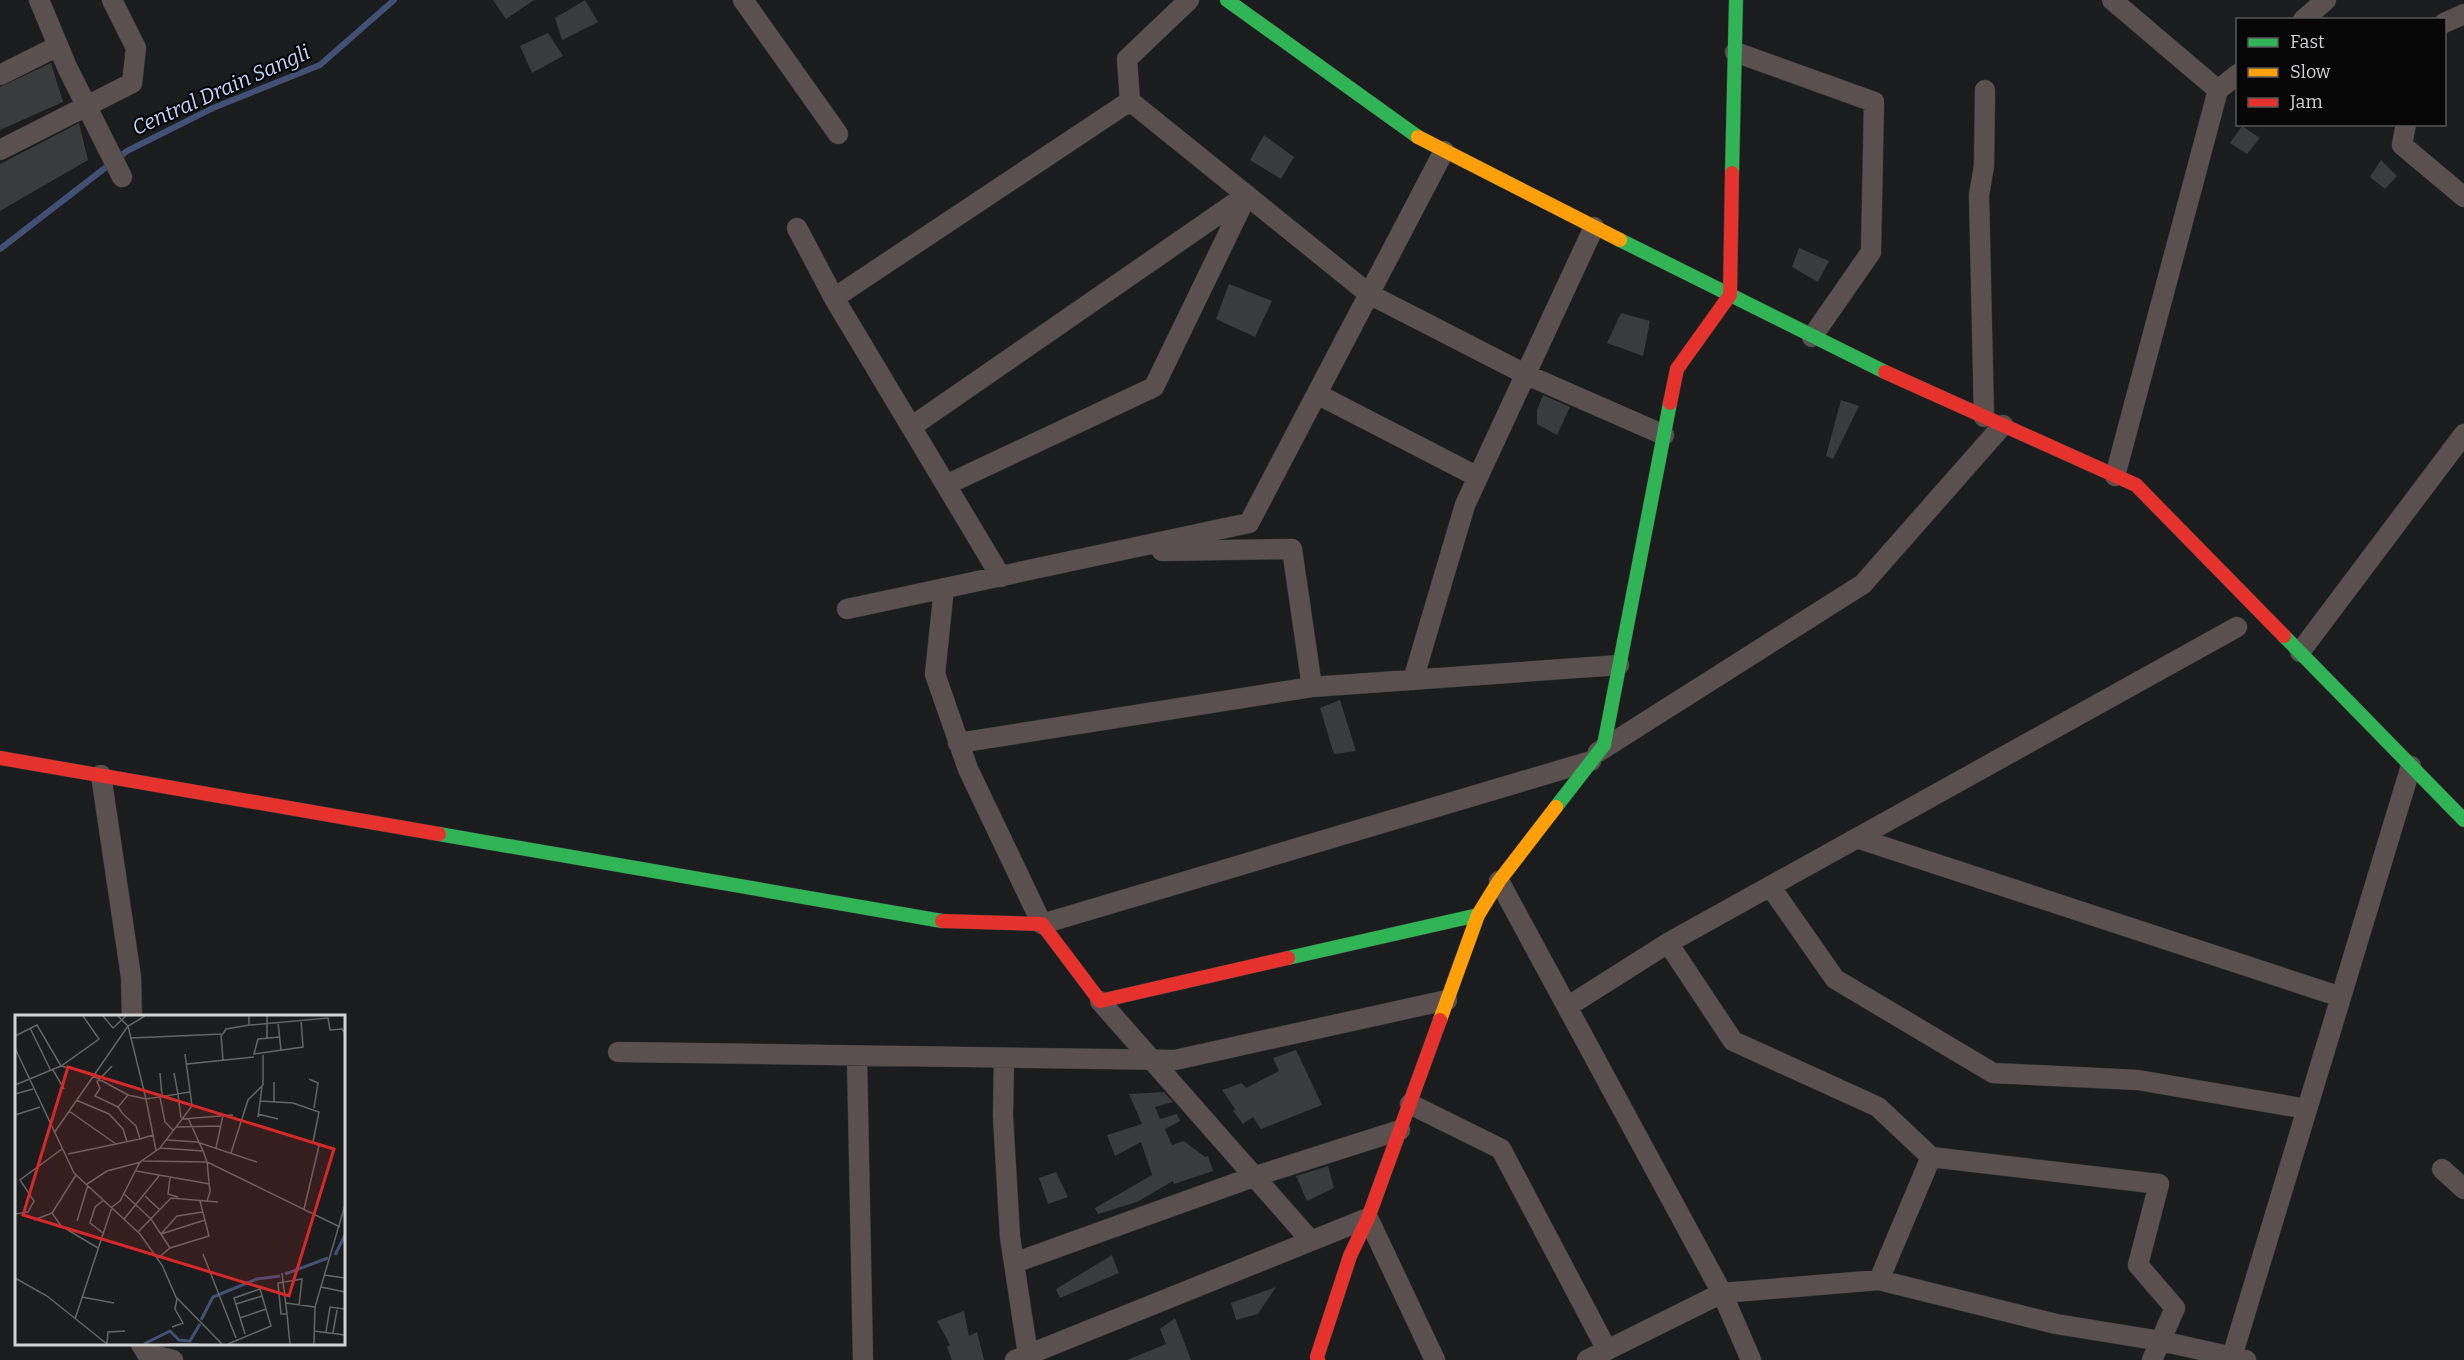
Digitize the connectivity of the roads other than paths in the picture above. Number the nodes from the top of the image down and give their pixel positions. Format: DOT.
graph roads {
  1 [pos="39,0"];
  2 [pos="112,0"];
  3 [pos="743,0"];
  4 [pos="1188,0"];
  5 [pos="1227,0"];
  6 [pos="1736,0"];
  7 [pos="2112,0"];
  8 [pos="2326,0"];
  9 [pos="2464,14"];
  10 [pos="2305,18"];
  11 [pos="2446,23"];
  12 [pos="58,46"];
  13 [pos="1735,52"];
  14 [pos="0,75"];
  15 [pos="2236,76"];
  16 [pos="1985,90"];
  17 [pos="2218,90"];
  18 [pos="1130,100"];
  19 [pos="87,106"];
  20 [pos="2406,126"];
  21 [pos="838,134"];
  22 [pos="0,150"];
  23 [pos="1444,151"];
  24 [pos="122,177"];
  25 [pos="1247,195"];
  26 [pos="2464,197"];
  27 [pos="1593,226"];
  28 [pos="798,228"];
  29 [pos="1369,294"];
  30 [pos="1730,296"];
  31 [pos="834,298"];
  32 [pos="1812,337"];
  33 [pos="1525,374"];
  34 [pos="1317,394"];
  35 [pos="1984,417"];
  36 [pos="2003,425"];
  37 [pos="911,427"];
  38 [pos="2464,434"];
  39 [pos="1664,435"];
  40 [pos="2115,476"];
  41 [pos="1478,477"];
  42 [pos="946,485"];
  43 [pos="1115,552"];
  44 [pos="1001,577"];
  45 [pos="944,588"];
  46 [pos="847,609"];
  47 [pos="2236,627"];
  48 [pos="2300,652"];
  49 [pos="1619,665"];
  50 [pos="1413,680"];
  51 [pos="1312,687"];
  52 [pos="958,743"];
  53 [pos="1594,757"];
  54 [pos="0,758"];
  55 [pos="2411,766"];
  56 [pos="101,775"];
  57 [pos="2464,820"];
  58 [pos="1857,838"];
  59 [pos="1499,881"];
  60 [pos="1770,886"];
  61 [pos="1478,915"];
  62 [pos="1042,924"];
  63 [pos="1668,943"];
  64 [pos="2341,997"];
  65 [pos="1447,1000"];
  66 [pos="1100,1001"];
  67 [pos="1567,1007"];
  68 [pos="132,1015"];
  69 [pos="618,1052"];
  70 [pos="857,1056"];
  71 [pos="1004,1058"];
  72 [pos="1152,1060"];
  73 [pos="1410,1104"];
  74 [pos="2307,1109"];
  75 [pos="1400,1130"];
  76 [pos="1931,1157"];
  77 [pos="2442,1168"];
  78 [pos="1253,1176"];
  79 [pos="2464,1189"];
  80 [pos="1368,1218"];
  81 [pos="1311,1241"];
  82 [pos="1014,1263"];
  83 [pos="1879,1280"];
  84 [pos="1722,1293"];
  85 [pos="2160,1341"];
  86 [pos="142,1345"];
  87 [pos="1021,1357"];
  88 [pos="1594,1357"];
  89 [pos="2236,1359"];
  90 [pos="173,1360"];
  91 [pos="863,1360"];
  92 [pos="1318,1360"];
  93 [pos="1435,1360"];
  94 [pos="1751,1360"];
  95 [pos="2152,1360"];
  1 -- 12 [label="street"];
  2 -- 19 [label="street"];
  3 -- 21 [label="street"];
  4 -- 18 [label="street"];
  5 -- 23 [label="street"];
  6 -- 13 [label="street"];
  7 -- 17 [label="street"];
  8 -- 10 [label="street"];
  9 -- 11 [label="street"];
  12 -- 14 [label="street"];
  12 -- 19 [label="street"];
  13 -- 30 [label="street"];
  13 -- 32 [label="street"];
  15 -- 17 [label="street"];
  16 -- 35 [label="street"];
  17 -- 40 [label="street"];
  18 -- 25 [label="street"];
  18 -- 31 [label="street"];
  19 -- 22 [label="street"];
  19 -- 24 [label="street"];
  20 -- 26 [label="street"];
  23 -- 27 [label="street"];
  23 -- 29 [label="street"];
  25 -- 29 [label="street"];
  25 -- 37 [label="street"];
  25 -- 42 [label="street"];
  27 -- 30 [label="street"];
  27 -- 33 [label="street"];
  28 -- 31 [label="street"];
  29 -- 33 [label="street"];
  29 -- 34 [label="street"];
  30 -- 32 [label="street"];
  30 -- 39 [label="street"];
  31 -- 37 [label="street"];
  32 -- 35 [label="street"];
  33 -- 39 [label="street"];
  33 -- 41 [label="street"];
  34 -- 41 [label="street"];
  34 -- 43 [label="street"];
  35 -- 36 [label="street"];
  36 -- 40 [label="street"];
  36 -- 53 [label="street"];
  37 -- 42 [label="street"];
  38 -- 48 [label="street"];
  39 -- 49 [label="street"];
  40 -- 48 [label="street"];
  41 -- 50 [label="street"];
  42 -- 44 [label="street"];
  43 -- 44 [label="street"];
  43 -- 51 [label="street"];
  44 -- 45 [label="street"];
  45 -- 46 [label="street"];
  45 -- 52 [label="street"];
  47 -- 58 [label="street"];
  48 -- 55 [label="street"];
  49 -- 50 [label="street"];
  49 -- 53 [label="street"];
  50 -- 51 [label="street"];
  51 -- 52 [label="street"];
  52 -- 62 [label="street"];
  53 -- 59 [label="street"];
  53 -- 62 [label="street"];
  54 -- 56 [label="street"];
  55 -- 57 [label="street"];
  55 -- 64 [label="street"];
  56 -- 62 [label="street"];
  56 -- 68 [label="street"];
  58 -- 60 [label="street"];
  58 -- 64 [label="street"];
  59 -- 61 [label="street"];
  59 -- 67 [label="street"];
  60 -- 63 [label="street"];
  60 -- 74 [label="street"];
  61 -- 65 [label="street"];
  61 -- 66 [label="street"];
  62 -- 66 [label="street"];
  63 -- 67 [label="street"];
  63 -- 76 [label="street"];
  64 -- 74 [label="street"];
  65 -- 72 [label="street"];
  65 -- 73 [label="street"];
  66 -- 72 [label="street"];
  67 -- 84 [label="street"];
  69 -- 70 [label="street"];
  70 -- 71 [label="street"];
  70 -- 91 [label="street"];
  71 -- 72 [label="street"];
  71 -- 82 [label="street"];
  72 -- 78 [label="street"];
  73 -- 75 [label="street"];
  73 -- 88 [label="street"];
  74 -- 89 [label="street"];
  75 -- 78 [label="street"];
  75 -- 80 [label="street"];
  76 -- 83 [label="street"];
  76 -- 85 [label="street"];
  77 -- 79 [label="street"];
  78 -- 81 [label="street"];
  78 -- 82 [label="street"];
  80 -- 81 [label="street"];
  80 -- 92 [label="street"];
  80 -- 93 [label="street"];
  81 -- 87 [label="street"];
  82 -- 87 [label="street"];
  83 -- 84 [label="street"];
  83 -- 85 [label="street"];
  84 -- 88 [label="street"];
  84 -- 94 [label="street"];
  85 -- 89 [label="street"];
  85 -- 95 [label="street"];
  86 -- 90 [label="street"];
}
